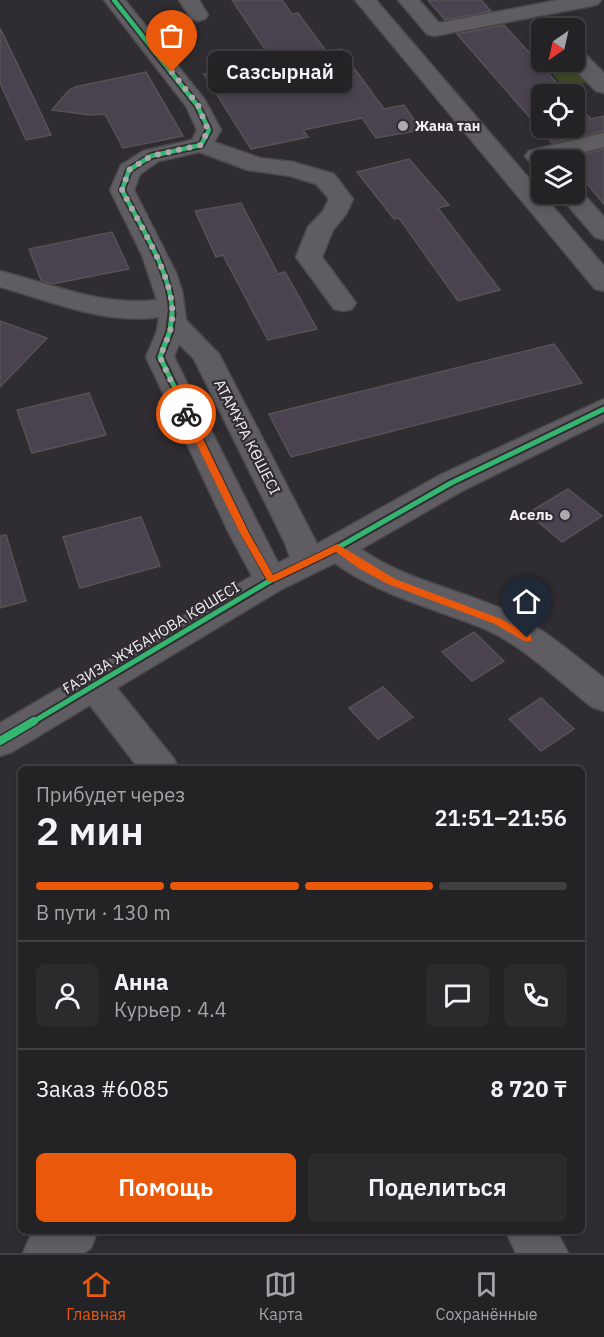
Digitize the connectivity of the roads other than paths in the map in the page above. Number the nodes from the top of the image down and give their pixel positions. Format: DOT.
graph roads {
  1 [pos="114,0"];
  2 [pos="364,0"];
  3 [pos="408,0"];
  4 [pos="591,0"];
  5 [pos="530,12"];
  6 [pos="536,18"];
  7 [pos="585,67"];
  8 [pos="604,86"];
  9 [pos="604,140"];
  10 [pos="201,145"];
  11 [pos="562,150"];
  12 [pos="579,204"];
  13 [pos="604,232"];
  14 [pos="0,279"];
  15 [pos="604,283"];
  16 [pos="343,303"];
  17 [pos="172,315"];
  18 [pos="604,409"];
  19 [pos="337,548"];
  20 [pos="307,562"];
  21 [pos="271,580"];
  22 [pos="95,686"];
  23 [pos="604,697"];
  24 [pos="0,741"];
  25 [pos="158,766"];
  26 [pos="72,1234"];
  27 [pos="530,1234"];
  28 [pos="46,1253"];
  29 [pos="545,1253"];
  1 -- 10 [label="street"];
  2 -- 15 [label="street"];
  3 -- 5 [label="street"];
  4 -- 5 [label="street"];
  5 -- 6 [label="street"];
  7 -- 8 [label="street"];
  9 -- 11 [label="street"];
  10 -- 16 [label="street"];
  10 -- 17 [label="street"];
  12 -- 13 [label="street"];
  14 -- 17 [label="street"];
  17 -- 20 [label="street, АТАМҰРА КӨШЕСІ"];
  17 -- 21 [label="street"];
  18 -- 19 [label="street, ҒАЗИЗА ЖҰБАНОВА КӨШЕСІ"];
  19 -- 20 [label="street, ҒАЗИЗА ЖҰБАНОВА КӨШЕСІ"];
  19 -- 23 [label="street"];
  20 -- 21 [label="street, ҒАЗИЗА ЖҰБАНОВА КӨШЕСІ"];
  21 -- 22 [label="street, ҒАЗИЗА ЖҰБАНОВА КӨШЕСІ"];
  22 -- 24 [label="street, ҒАЗИЗА ЖҰБАНОВА КӨШЕСІ"];
  22 -- 25 [label="street"];
  26 -- 28 [label="street"];
  27 -- 29 [label="street"];
}
